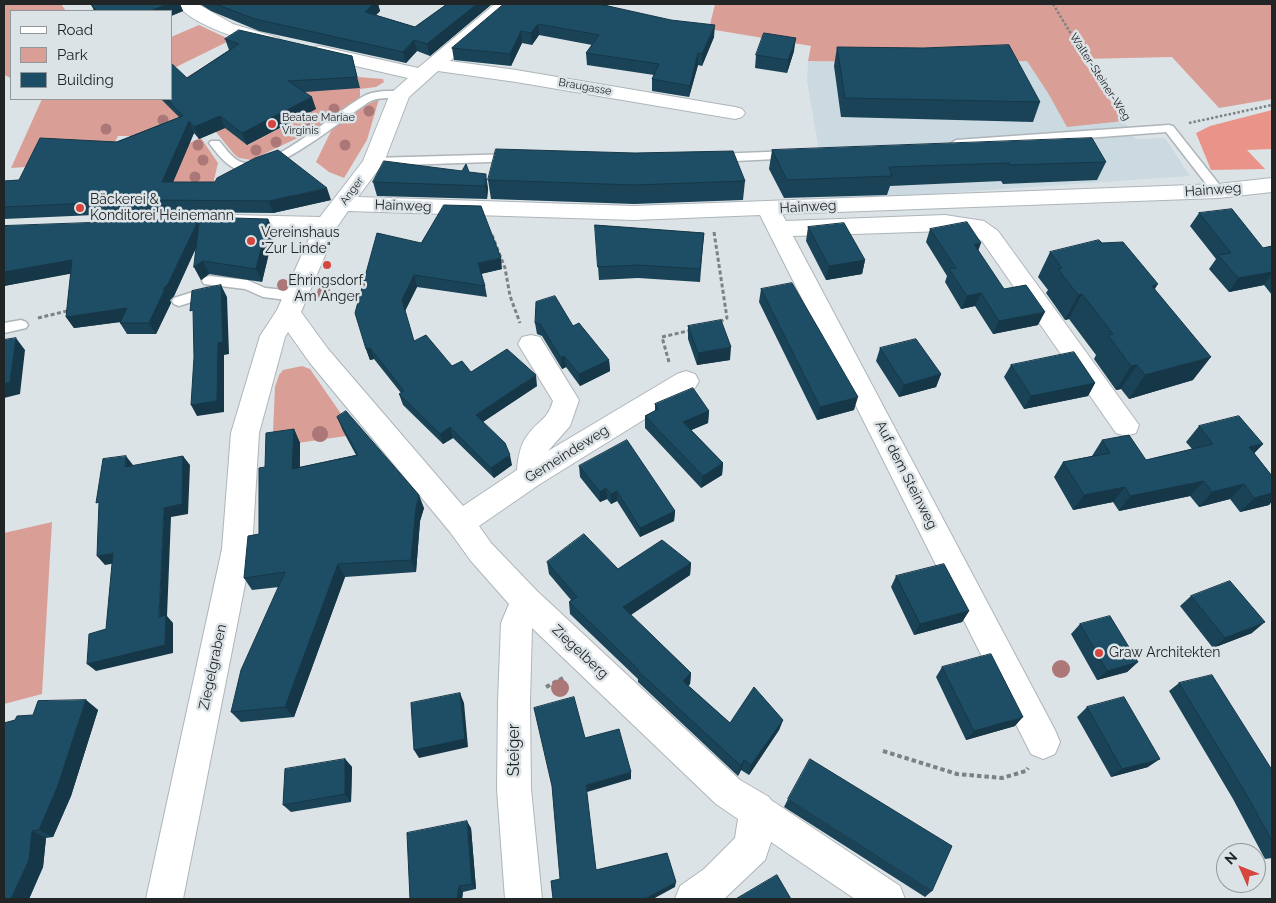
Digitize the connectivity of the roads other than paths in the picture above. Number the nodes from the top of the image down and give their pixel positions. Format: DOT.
graph roads {
  1 [pos="186,4"];
  2 [pos="506,4"];
  3 [pos="428,70"];
  4 [pos="400,94"];
  5 [pos="735,113"];
  6 [pos="215,143"];
  7 [pos="946,145"];
  8 [pos="803,154"];
  9 [pos="525,157"];
  10 [pos="706,158"];
  11 [pos="373,162"];
  12 [pos="1272,185"];
  13 [pos="1218,191"];
  14 [pos="343,204"];
  15 [pos="774,219"];
  16 [pos="212,221"];
  17 [pos="326,225"];
  18 [pos="209,281"];
  19 [pos="262,292"];
  20 [pos="179,301"];
  21 [pos="292,305"];
  22 [pos="21,325"];
  23 [pos="4,328"];
  24 [pos="531,344"];
  25 [pos="681,384"];
  26 [pos="1126,425"];
  27 [pos="245,433"];
  28 [pos="530,476"];
  29 [pos="460,523"];
  30 [pos="526,601"];
  31 [pos="1043,742"];
  32 [pos="757,809"];
  33 [pos="164,899"];
  34 [pos="524,899"];
  35 [pos="693,899"];
  36 [pos="887,899"];
  1 -- 3 [label="street, Braugasse"];
  2 -- 3 [label="street, Anger"];
  3 -- 4 [label="street, Anger"];
  3 -- 5 [label="street, Braugasse"];
  4 -- 6 [label="lane"];
  4 -- 11 [label="street, Anger"];
  7 -- 13 [label="lane, Walter-Steiner-Weg"];
  8 -- 10 [label="lane"];
  9 -- 11 [label="lane"];
  11 -- 14 [label="street, Anger"];
  12 -- 13 [label="street, Hainweg"];
  13 -- 15 [label="street, Hainweg"];
  14 -- 15 [label="street, Hainweg"];
  14 -- 17 [label="street, Anger"];
  15 -- 26 [label="street, Hainweg"];
  15 -- 31 [label="street, Auf dem Steinweg"];
  16 -- 17 [label="street"];
  17 -- 21 [label="street, Anger"];
  18 -- 19 [label="lane"];
  19 -- 20 [label="lane"];
  19 -- 21 [label="lane"];
  21 -- 27 [label="street, Anger"];
  21 -- 29 [label="street, Ziegelberg"];
  22 -- 23 [label="lane"];
  24 -- 28 [label="street"];
  25 -- 28 [label="street, Gemeindeweg"];
  27 -- 33 [label="street, Ziegelgraben"];
  28 -- 29 [label="street, Gemeindeweg"];
  29 -- 30 [label="street, Ziegelberg"];
  30 -- 32 [label="street, Ziegelberg"];
  30 -- 34 [label="street, Steiger"];
  32 -- 35 [label="street"];
  32 -- 36 [label="street, Ziegelberg"];
}
